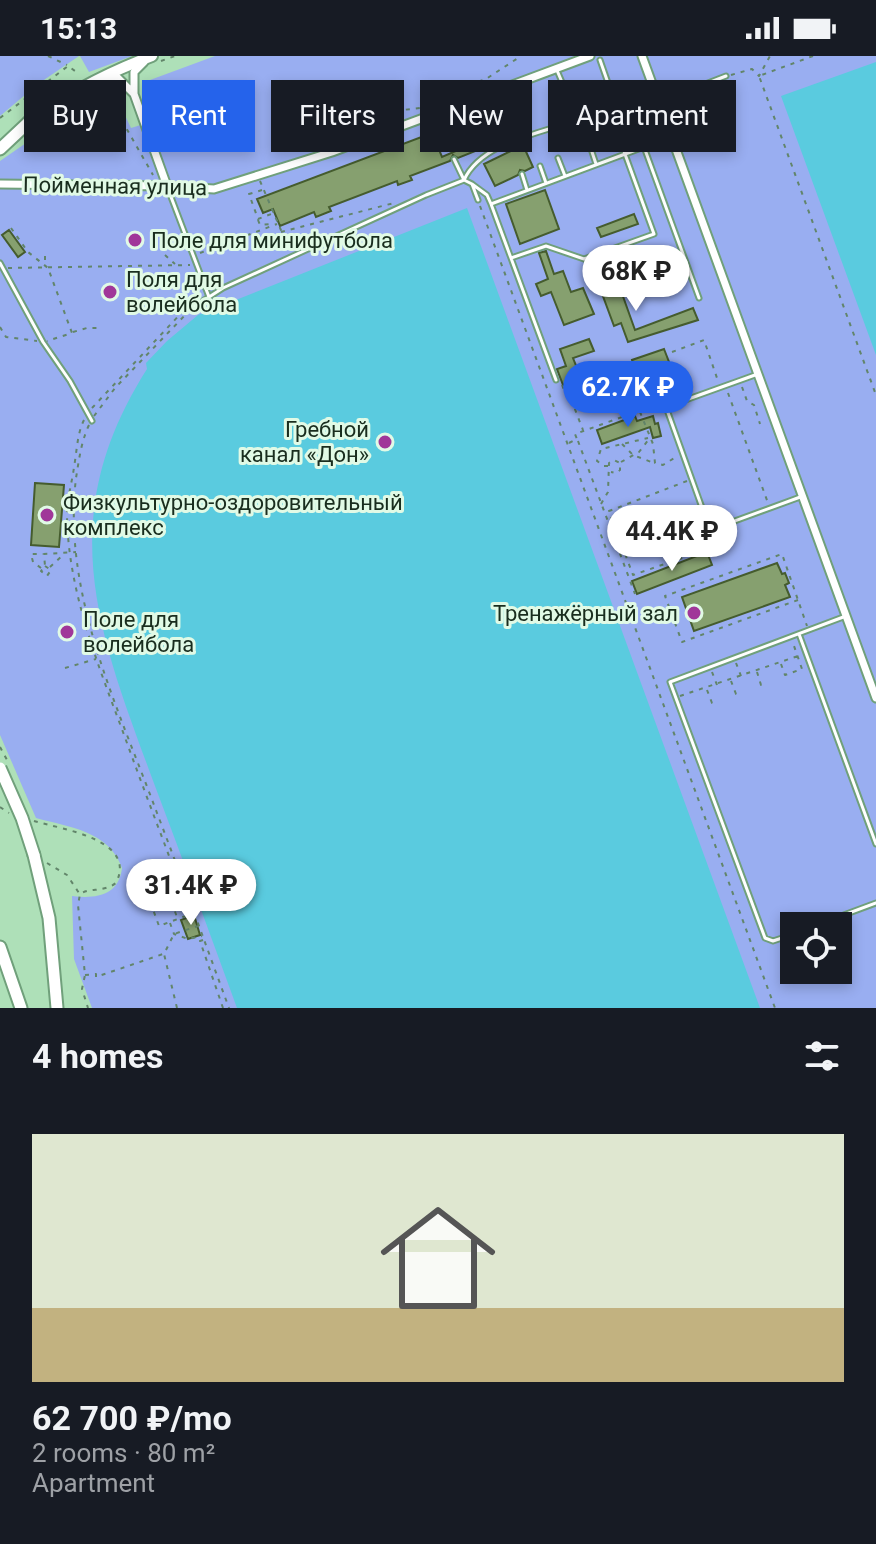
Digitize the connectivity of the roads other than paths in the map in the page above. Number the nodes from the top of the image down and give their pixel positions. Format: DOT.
graph roads {
  1 [pos="642,56"];
  2 [pos="595,57"];
  3 [pos="152,59"];
  4 [pos="556,68"];
  5 [pos="716,70"];
  6 [pos="726,76"];
  7 [pos="96,79"];
  8 [pos="719,79"];
  9 [pos="525,80"];
  10 [pos="561,80"];
  11 [pos="605,80"];
  12 [pos="650,80"];
  13 [pos="134,94"];
  14 [pos="420,120"];
  15 [pos="24,125"];
  16 [pos="24,126"];
  17 [pos="0,142"];
  18 [pos="0,149"];
  19 [pos="493,152"];
  20 [pos="592,152"];
  21 [pos="630,152"];
  22 [pos="646,152"];
  23 [pos="676,152"];
  24 [pos="624,154"];
  25 [pos="558,158"];
  26 [pos="454,159"];
  27 [pos="596,164"];
  28 [pos="540,166"];
  29 [pos="522,174"];
  30 [pos="565,176"];
  31 [pos="464,180"];
  32 [pos="546,183"];
  33 [pos="0,184"];
  34 [pos="472,184"];
  35 [pos="167,186"];
  36 [pos="527,190"];
  37 [pos="478,200"];
  38 [pos="491,204"];
  39 [pos="511,258"];
  40 [pos="0,263"];
  41 [pos="209,297"];
  42 [pos="699,298"];
  43 [pos="190,305"];
  44 [pos="758,374"];
  45 [pos="556,380"];
  46 [pos="92,421"];
  47 [pos="803,496"];
  48 [pos="847,616"];
  49 [pos="799,634"];
  50 [pos="876,698"];
  51 [pos="0,768"];
  52 [pos="876,844"];
  53 [pos="876,903"];
  54 [pos="852,912"];
  55 [pos="780,939"];
  56 [pos="0,947"];
  57 [pos="21,1008"];
  58 [pos="57,1008"];
  1 -- 12 [label="street"];
  2 -- 4 [label="street, Пойменная улица"];
  2 -- 11 [label="lane"];
  3 -- 7 [label="main road"];
  3 -- 13 [label="street"];
  4 -- 9 [label="street, Пойменная улица"];
  4 -- 10 [label="lane"];
  5 -- 8 [label="lane"];
  6 -- 8 [label="lane"];
  7 -- 13 [label="street"];
  13 -- 35 [label="street"];
  14 -- 35 [label="street, Пойменная улица"];
  15 -- 17 [label="main road"];
  16 -- 18 [label="main road"];
  19 -- 31 [label="lane"];
  20 -- 27 [label="lane"];
  21 -- 24 [label="lane"];
  22 -- 42 [label="lane"];
  23 -- 44 [label="street"];
  24 -- 27 [label="lane"];
  24 -- 39 [label="lane"];
  25 -- 30 [label="lane"];
  26 -- 31 [label="lane"];
  27 -- 30 [label="lane"];
  28 -- 32 [label="lane"];
  29 -- 36 [label="lane"];
  30 -- 32 [label="lane"];
  31 -- 34 [label="lane"];
  31 -- 41 [label="lane"];
  32 -- 36 [label="lane"];
  33 -- 35 [label="street, Пойменная улица"];
  34 -- 37 [label="lane"];
  34 -- 38 [label="lane"];
  35 -- 41 [label="lane"];
  36 -- 38 [label="lane"];
  38 -- 39 [label="lane"];
  39 -- 45 [label="lane"];
  40 -- 46 [label="lane"];
  41 -- 43 [label="lane"];
  44 -- 47 [label="street"];
  44 -- 47 [label="lane"];
  47 -- 48 [label="street"];
  48 -- 49 [label="lane"];
  48 -- 50 [label="street"];
  49 -- 52 [label="lane"];
  49 -- 55 [label="lane"];
  51 -- 58 [label="main road, bridge"];
  53 -- 54 [label="lane"];
  56 -- 57 [label="main road"];
}
